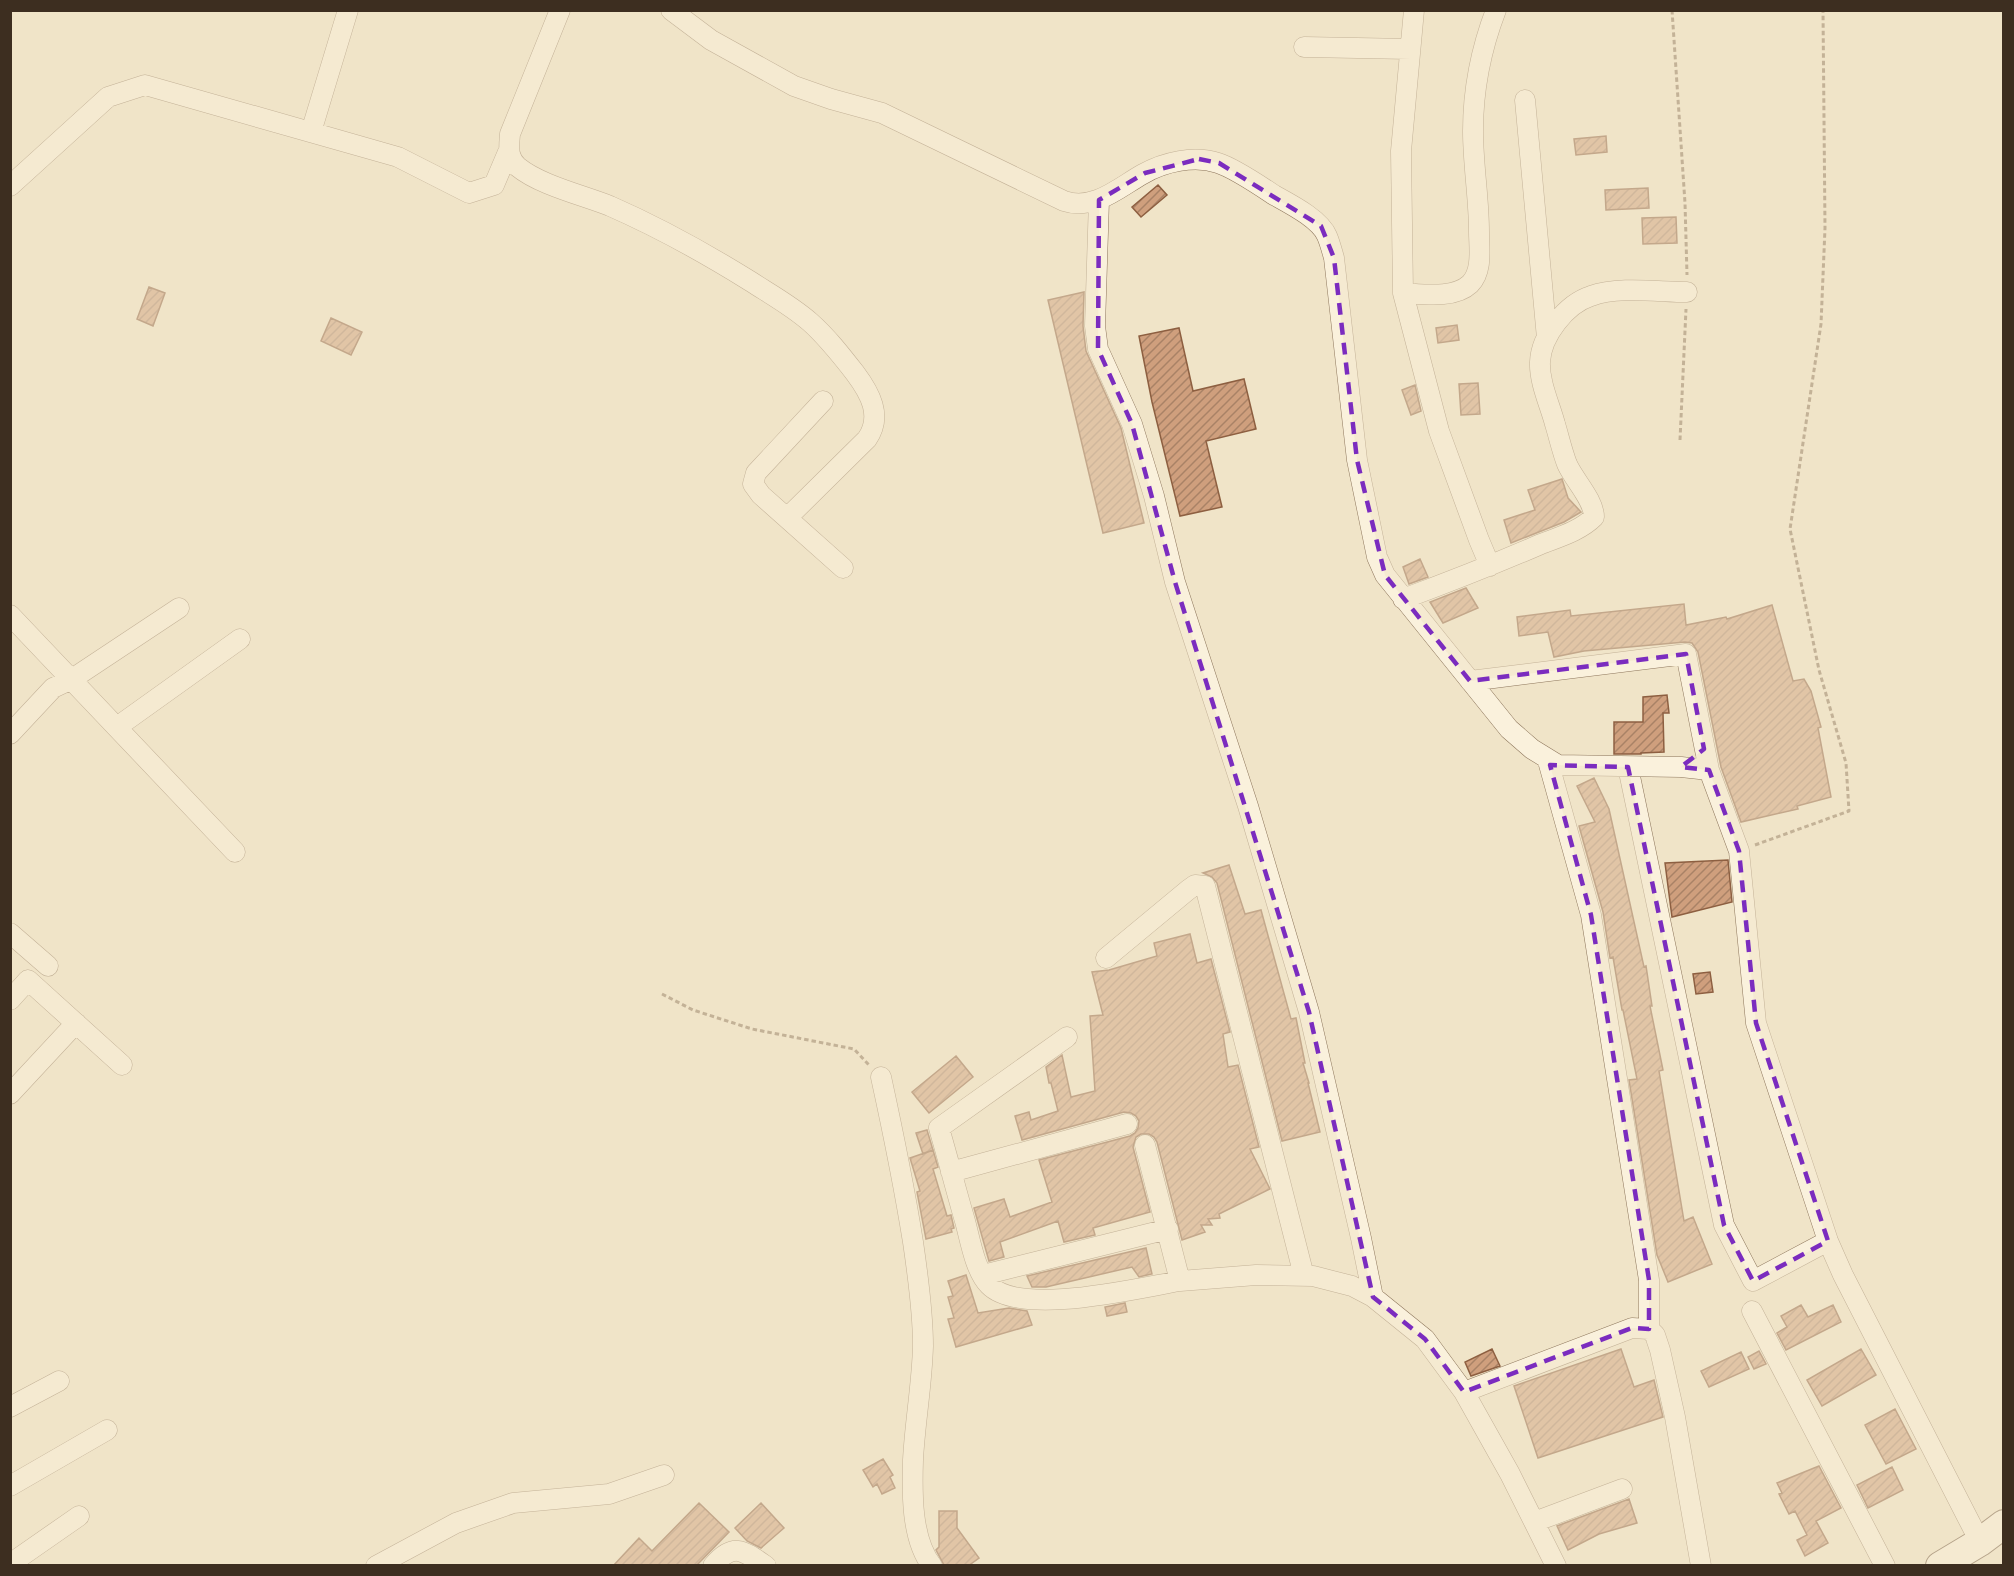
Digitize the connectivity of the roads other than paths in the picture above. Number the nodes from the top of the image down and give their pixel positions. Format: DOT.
graph roads {
  1 [pos="348,10"];
  2 [pos="560,10"];
  3 [pos="671,10"];
  4 [pos="1414,10"];
  5 [pos="1496,10"];
  6 [pos="1304,47"];
  7 [pos="1410,49"];
  8 [pos="1525,100"];
  9 [pos="311,132"];
  10 [pos="508,152"];
  11 [pos="10,186"];
  12 [pos="1099,200"];
  13 [pos="1687,292"];
  14 [pos="1404,293"];
  15 [pos="1547,338"];
  16 [pos="823,401"];
  17 [pos="787,518"];
  18 [pos="1490,566"];
  19 [pos="843,568"];
  20 [pos="1403,599"];
  21 [pos="179,608"];
  22 [pos="10,615"];
  23 [pos="240,639"];
  24 [pos="72,679"];
  25 [pos="1470,681"];
  26 [pos="117,727"];
  27 [pos="10,734"];
  28 [pos="1704,749"];
  29 [pos="1548,760"];
  30 [pos="1628,767"];
  31 [pos="1681,767"];
  32 [pos="1709,770"];
  33 [pos="235,852"];
  34 [pos="10,933"];
  35 [pos="1106,958"];
  36 [pos="48,966"];
  37 [pos="10,1000"];
  38 [pos="76,1023"];
  39 [pos="1067,1037"];
  40 [pos="122,1065"];
  41 [pos="881,1077"];
  42 [pos="10,1094"];
  43 [pos="1127,1124"];
  44 [pos="1145,1145"];
  45 [pos="951,1172"];
  46 [pos="1168,1229"];
  47 [pos="1828,1241"];
  48 [pos="983,1275"];
  49 [pos="1304,1276"];
  50 [pos="1180,1281"];
  51 [pos="1372,1297"];
  52 [pos="1752,1311"];
  53 [pos="1648,1329"];
  54 [pos="60,1381"];
  55 [pos="1464,1392"];
  56 [pos="10,1407"];
  57 [pos="108,1430"];
  58 [pos="664,1475"];
  59 [pos="10,1486"];
  60 [pos="1622,1488"];
  61 [pos="79,1516"];
  62 [pos="1534,1522"];
  63 [pos="2004,1524"];
  64 [pos="1980,1542"];
  65 [pos="10,1564"];
  66 [pos="376,1566"];
  67 [pos="712,1566"];
  68 [pos="766,1566"];
  69 [pos="932,1566"];
  70 [pos="1556,1566"];
  71 [pos="1701,1566"];
  72 [pos="1885,1566"];
  73 [pos="1940,1566"];
  1 -- 9 [label="street"];
  2 -- 10 [label="street"];
  3 -- 12 [label="street"];
  4 -- 7 [label="street"];
  5 -- 14 [label="street"];
  6 -- 7 [label="street"];
  7 -- 14 [label="street"];
  8 -- 15 [label="street"];
  9 -- 10 [label="street"];
  9 -- 11 [label="street"];
  10 -- 17 [label="street"];
  12 -- 20 [label="street"];
  12 -- 51 [label="street"];
  13 -- 15 [label="street"];
  14 -- 18 [label="street"];
  15 -- 18 [label="street"];
  16 -- 17 [label="street"];
  17 -- 19 [label="street"];
  18 -- 20 [label="street"];
  20 -- 25 [label="street"];
  21 -- 24 [label="street"];
  22 -- 24 [label="street"];
  23 -- 26 [label="street"];
  24 -- 26 [label="street"];
  24 -- 27 [label="street"];
  25 -- 28 [label="street"];
  25 -- 29 [label="street"];
  26 -- 33 [label="street"];
  28 -- 31 [label="street"];
  28 -- 32 [label="street"];
  29 -- 30 [label="street"];
  29 -- 53 [label="street"];
  30 -- 31 [label="street"];
  30 -- 47 [label="street"];
  31 -- 32 [label="street"];
  32 -- 47 [label="street"];
  34 -- 36 [label="street"];
  35 -- 49 [label="street"];
  37 -- 38 [label="street"];
  38 -- 40 [label="street"];
  38 -- 42 [label="street"];
  39 -- 45 [label="street"];
  41 -- 69 [label="street"];
  43 -- 45 [label="street"];
  44 -- 46 [label="street"];
  45 -- 48 [label="street"];
  46 -- 48 [label="street"];
  46 -- 50 [label="street"];
  47 -- 64 [label="street"];
  48 -- 50 [label="street"];
  49 -- 50 [label="street"];
  49 -- 51 [label="street"];
  51 -- 55 [label="street"];
  52 -- 72 [label="street"];
  53 -- 55 [label="street"];
  53 -- 71 [label="street"];
  54 -- 56 [label="street"];
  55 -- 62 [label="street"];
  57 -- 59 [label="street"];
  58 -- 66 [label="street"];
  60 -- 62 [label="street"];
  61 -- 65 [label="street"];
  62 -- 70 [label="street"];
  63 -- 64 [label="street"];
  64 -- 73 [label="street"];
  67 -- 68 [label="street"];
}
